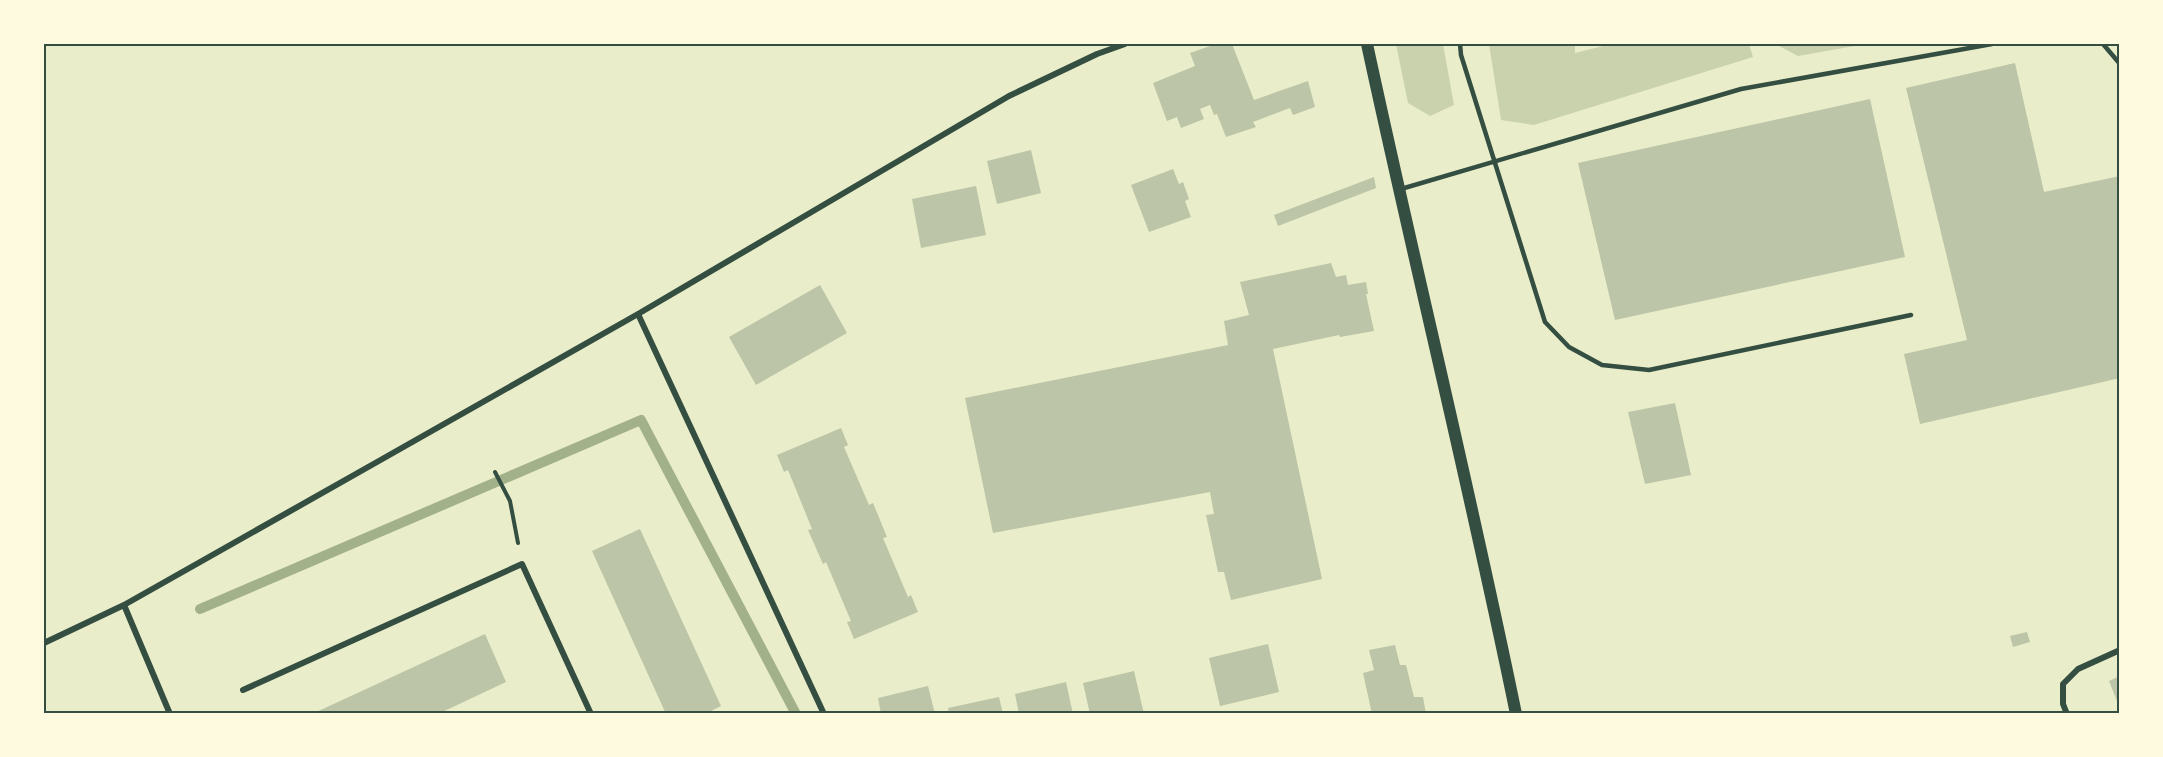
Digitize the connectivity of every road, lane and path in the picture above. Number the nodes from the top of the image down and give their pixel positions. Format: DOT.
graph roads {
  1 [pos="1125,44"];
  2 [pos="1367,44"];
  3 [pos="1460,44"];
  4 [pos="1992,44"];
  5 [pos="2103,44"];
  6 [pos="2120,64"];
  7 [pos="1494,162"];
  8 [pos="1399,190"];
  9 [pos="638,314"];
  10 [pos="1911,315"];
  11 [pos="495,474"];
  12 [pos="522,564"];
  13 [pos="124,605"];
  14 [pos="44,643"];
  15 [pos="2120,650"];
  16 [pos="243,690"];
  17 [pos="170,714"];
  18 [pos="591,714"];
  19 [pos="824,714"];
  20 [pos="1516,714"];
  21 [pos="2067,714"];
  1 -- 9 [label="street"];
  2 -- 8 [label="main road"];
  3 -- 7 [label="lane"];
  4 -- 7 [label="lane"];
  5 -- 6 [label="lane"];
  7 -- 8 [label="lane"];
  7 -- 10 [label="lane"];
  8 -- 20 [label="main road"];
  9 -- 13 [label="street"];
  9 -- 19 [label="street"];
  11 -- 12 [label="path"];
  12 -- 16 [label="street"];
  12 -- 18 [label="street"];
  13 -- 14 [label="street"];
  13 -- 17 [label="street"];
  15 -- 21 [label="street"];
}
